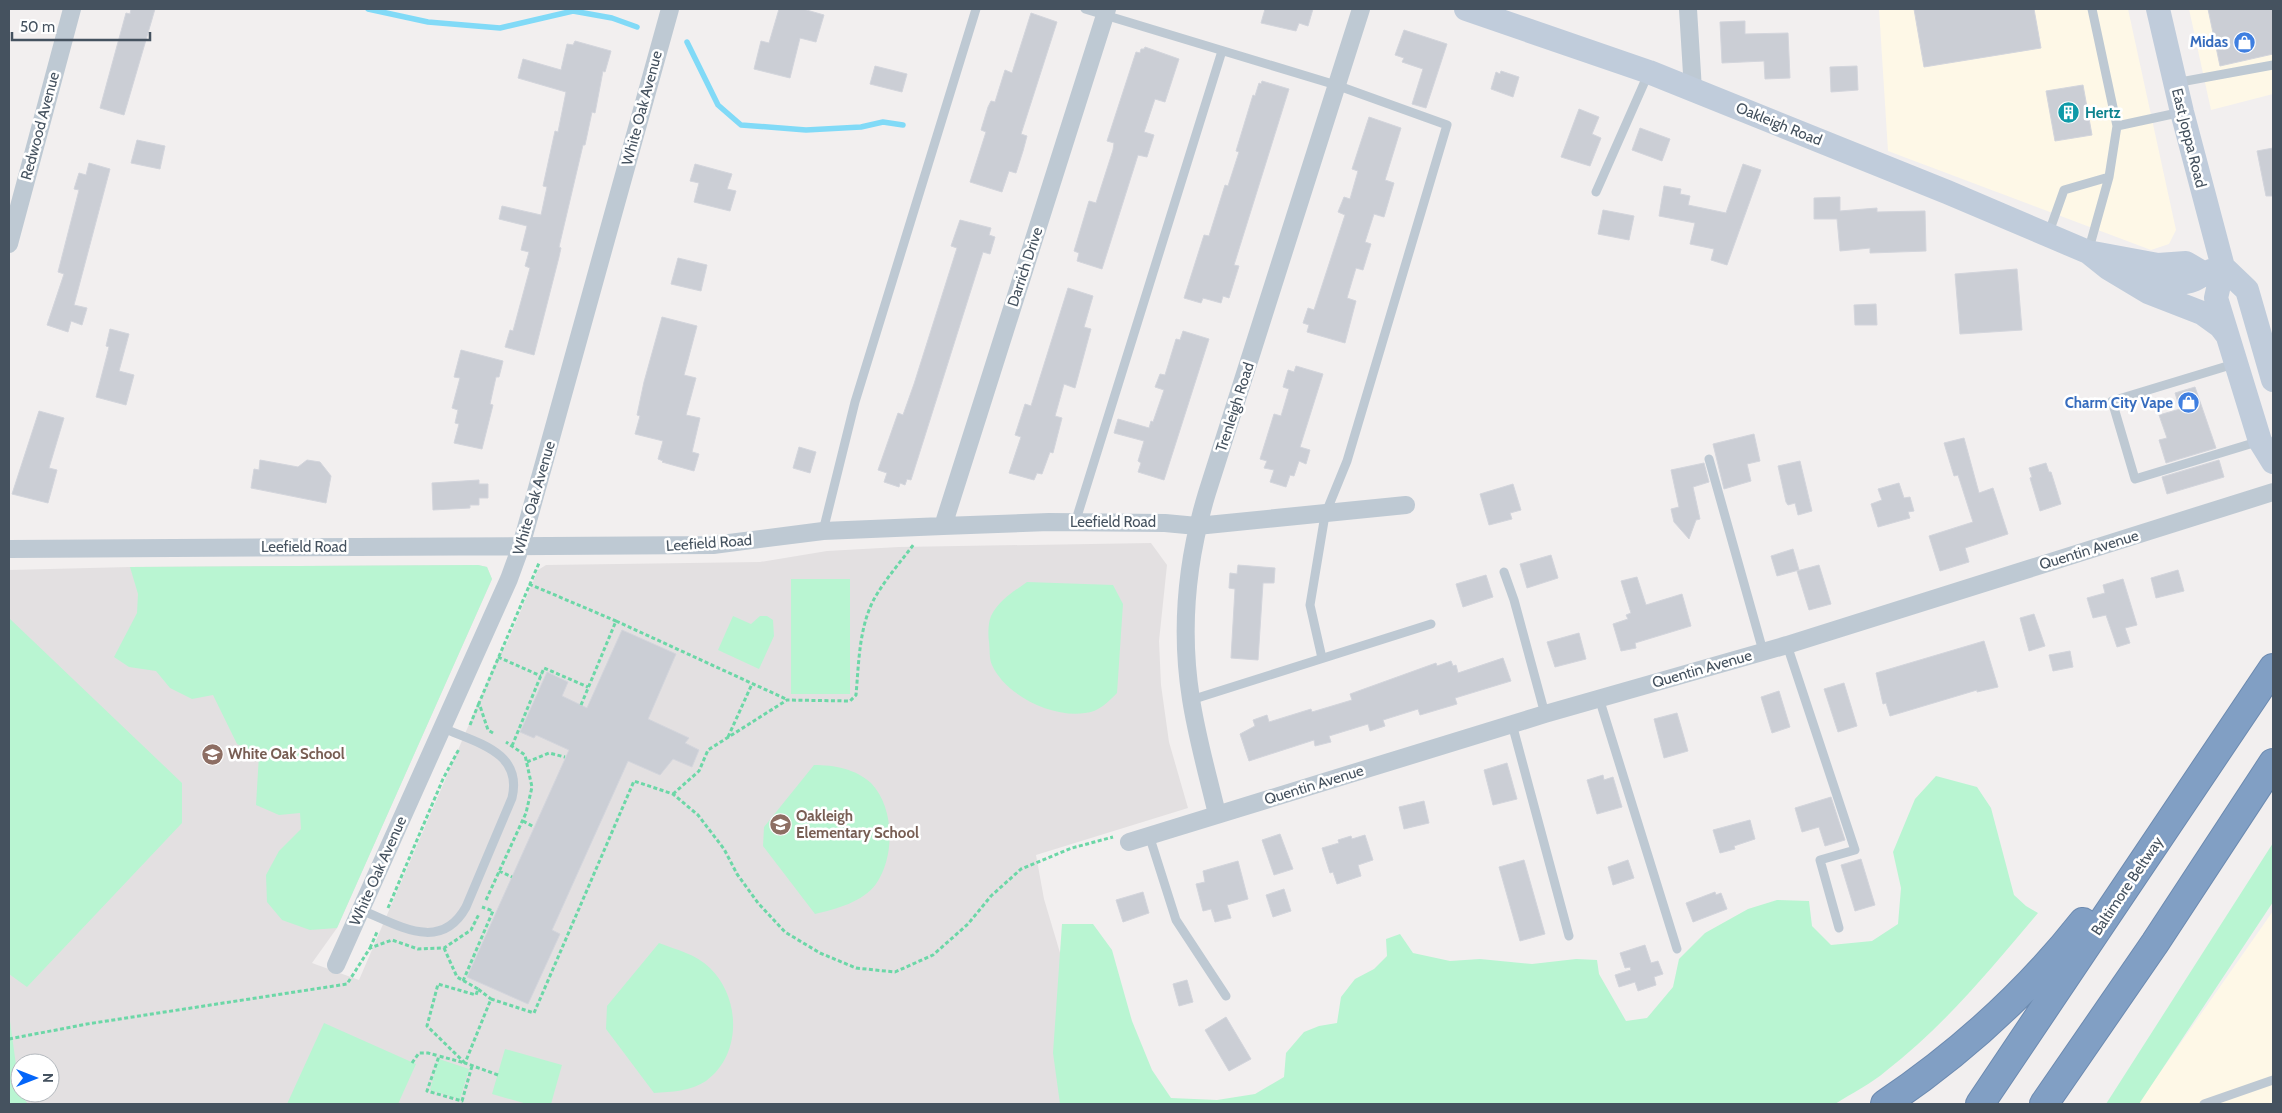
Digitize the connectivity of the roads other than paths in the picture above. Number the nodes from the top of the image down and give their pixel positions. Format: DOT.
graph roads {
  1 [pos="72,9"];
  2 [pos="670,9"];
  3 [pos="976,9"];
  4 [pos="1085,9"];
  5 [pos="1361,9"];
  6 [pos="1466,9"];
  7 [pos="1688,9"];
  8 [pos="2092,9"];
  9 [pos="2163,10"];
  10 [pos="1106,12"];
  11 [pos="1222,51"];
  12 [pos="2273,65"];
  13 [pos="1649,72"];
  14 [pos="2175,83"];
  15 [pos="1336,85"];
  16 [pos="1692,90"];
  17 [pos="2182,112"];
  18 [pos="2117,126"];
  19 [pos="2109,177"];
  20 [pos="1596,192"];
  21 [pos="2048,235"];
  22 [pos="9,244"];
  23 [pos="2088,252"];
  24 [pos="2213,270"];
  25 [pos="2127,279"];
  26 [pos="2227,335"];
  27 [pos="2236,363"];
  28 [pos="2273,380"];
  29 [pos="2260,441"];
  30 [pos="1709,459"];
  31 [pos="2273,462"];
  32 [pos="2273,492"];
  33 [pos="1406,505"];
  34 [pos="1325,514"];
  35 [pos="1075,523"];
  36 [pos="943,526"];
  37 [pos="1197,526"];
  38 [pos="823,531"];
  39 [pos="521,546"];
  40 [pos="9,549"];
  41 [pos="1504,572"];
  42 [pos="1431,624"];
  43 [pos="1787,645"];
  44 [pos="1763,652"];
  45 [pos="1322,658"];
  46 [pos="2273,668"];
  47 [pos="1599,698"];
  48 [pos="1191,700"];
  49 [pos="1545,714"];
  50 [pos="1512,724"];
  51 [pos="443,728"];
  52 [pos="2228,736"];
  53 [pos="2273,763"];
  54 [pos="1217,814"];
  55 [pos="1149,835"];
  56 [pos="1124,839"];
  57 [pos="360,910"];
  58 [pos="1839,928"];
  59 [pos="1568,936"];
  60 [pos="2154,943"];
  61 [pos="1677,949"];
  62 [pos="336,965"];
  63 [pos="1226,996"];
  64 [pos="2273,1080"];
  65 [pos="1885,1104"];
  66 [pos="1980,1104"];
  67 [pos="2044,1104"];
  68 [pos="2064,1104"];
  69 [pos="2204,1104"];
  1 -- 22 [label="street, Redwood Avenue"];
  2 -- 39 [label="street, White Oak Avenue"];
  3 -- 38 [label="lane"];
  4 -- 10 [label="lane"];
  5 -- 15 [label="street, Trenleigh Road"];
  6 -- 13 [label="street, Oakleigh Road"];
  7 -- 16 [label="street"];
  8 -- 18 [label="lane"];
  9 -- 14 [label="street, East Joppa Road"];
  10 -- 11 [label="lane"];
  10 -- 36 [label="street, Darrich Drive"];
  11 -- 15 [label="lane"];
  11 -- 35 [label="lane"];
  12 -- 14 [label="lane"];
  13 -- 16 [label="street, Oakleigh Road"];
  13 -- 20 [label="lane"];
  14 -- 17 [label="street, East Joppa Road"];
  15 -- 34 [label="lane"];
  15 -- 37 [label="street, Trenleigh Road"];
  16 -- 21 [label="street, Oakleigh Road"];
  17 -- 18 [label="lane"];
  17 -- 24 [label="street, East Joppa Road"];
  18 -- 19 [label="lane"];
  19 -- 21 [label="lane"];
  19 -- 23 [label="lane"];
  21 -- 23 [label="street, Oakleigh Road"];
  23 -- 24 [label="street, Oakleigh Road"];
  23 -- 25 [label="street, Oakleigh Road"];
  24 -- 25 [label="street, Oakleigh Road"];
  24 -- 26 [label="street, East Joppa Road"];
  24 -- 28 [label="street"];
  25 -- 26 [label="street"];
  26 -- 27 [label="street, East Joppa Road"];
  27 -- 29 [label="street, East Joppa Road"];
  27 -- 29 [label="lane"];
  29 -- 31 [label="street, East Joppa Road"];
  30 -- 44 [label="lane"];
  32 -- 43 [label="street, Quentin Avenue"];
  33 -- 34 [label="street, Leefield Road"];
  34 -- 37 [label="street, Leefield Road"];
  34 -- 45 [label="lane"];
  35 -- 36 [label="street, Leefield Road"];
  35 -- 37 [label="street, Leefield Road"];
  36 -- 38 [label="street, Leefield Road"];
  37 -- 48 [label="street, Trenleigh Road"];
  38 -- 39 [label="street, Leefield Road"];
  39 -- 40 [label="street, Leefield Road"];
  39 -- 51 [label="street, White Oak Avenue"];
  41 -- 49 [label="lane"];
  42 -- 45 [label="lane"];
  43 -- 44 [label="street, Quentin Avenue"];
  43 -- 58 [label="lane"];
  44 -- 47 [label="street, Quentin Avenue"];
  45 -- 48 [label="lane"];
  46 -- 52 [label="highway, Baltimore Beltway"];
  47 -- 49 [label="street, Quentin Avenue"];
  47 -- 61 [label="lane"];
  48 -- 54 [label="street, Trenleigh Road"];
  49 -- 50 [label="street, Quentin Avenue"];
  50 -- 54 [label="street, Quentin Avenue"];
  50 -- 59 [label="lane"];
  51 -- 57 [label="street, White Oak Avenue"];
  51 -- 57 [label="lane"];
  52 -- 65 [label="highway"];
  52 -- 66 [label="highway, Baltimore Beltway"];
  53 -- 60 [label="highway"];
  54 -- 55 [label="street, Quentin Avenue"];
  55 -- 56 [label="street, Quentin Avenue"];
  55 -- 63 [label="lane"];
  57 -- 62 [label="street, White Oak Avenue"];
  60 -- 67 [label="highway"];
  60 -- 68 [label="highway"];
  64 -- 69 [label="lane"];
}
